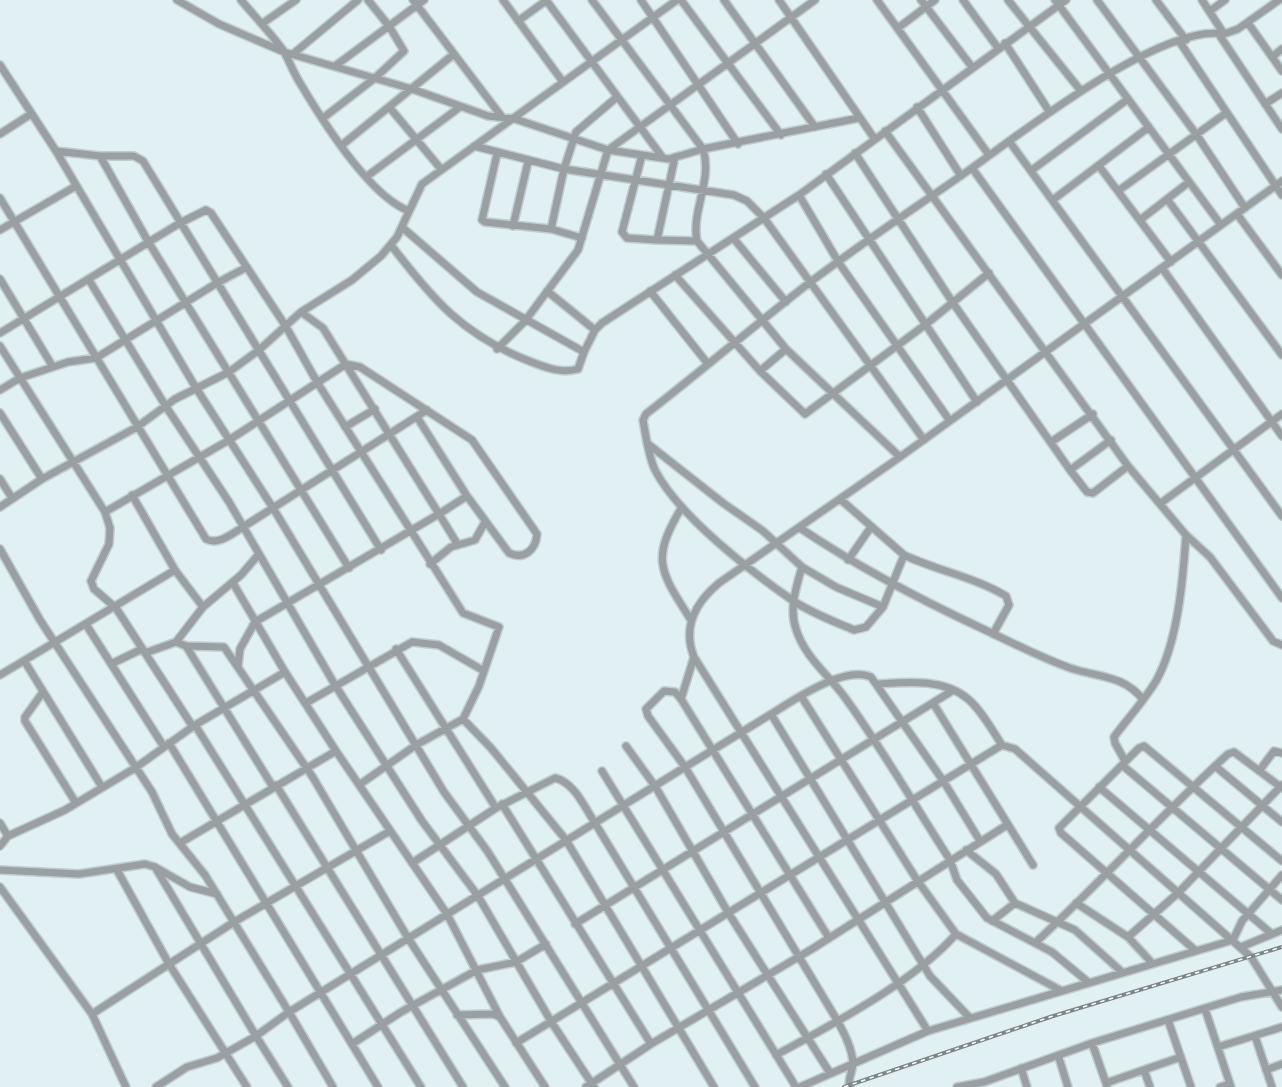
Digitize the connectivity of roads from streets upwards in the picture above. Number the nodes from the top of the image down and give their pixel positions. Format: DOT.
graph roads {
  1 [pos="177,0"];
  2 [pos="241,0"];
  3 [pos="296,0"];
  4 [pos="358,0"];
  5 [pos="368,0"];
  6 [pos="424,0"];
  7 [pos="503,0"];
  8 [pos="547,0"];
  9 [pos="592,0"];
  10 [pos="640,0"];
  11 [pos="679,0"];
  12 [pos="724,0"];
  13 [pos="778,0"];
  14 [pos="815,0"];
  15 [pos="877,0"];
  16 [pos="935,0"];
  17 [pos="963,0"];
  18 [pos="1008,0"];
  19 [pos="1066,0"];
  20 [pos="1097,0"];
  21 [pos="1156,0"];
  22 [pos="1202,0"];
  23 [pos="1226,0"];
  24 [pos="1279,0"];
  25 [pos="415,3"];
  26 [pos="923,3"];
  27 [pos="1057,3"];
  28 [pos="1210,11"];
  29 [pos="653,16"];
  30 [pos="791,18"];
  31 [pos="518,21"];
  32 [pos="263,23"];
  33 [pos="1248,23"];
  34 [pos="389,26"];
  35 [pos="1028,27"];
  36 [pos="898,28"];
  37 [pos="1221,33"];
  38 [pos="622,40"];
  39 [pos="1182,40"];
  40 [pos="756,42"];
  41 [pos="1005,43"];
  42 [pos="998,48"];
  43 [pos="1282,50"];
  44 [pos="284,52"];
  45 [pos="293,54"];
  46 [pos="454,54"];
  47 [pos="1272,57"];
  48 [pos="1138,58"];
  49 [pos="592,61"];
  50 [pos="728,64"];
  51 [pos="0,65"];
  52 [pos="335,66"];
  53 [pos="972,67"];
  54 [pos="1282,71"];
  55 [pos="1111,75"];
  56 [pos="375,78"];
  57 [pos="563,82"];
  58 [pos="699,84"];
  59 [pos="412,89"];
  60 [pos="942,90"];
  61 [pos="1081,91"];
  62 [pos="1282,93"];
  63 [pos="617,97"];
  64 [pos="1128,99"];
  65 [pos="1265,104"];
  66 [pos="670,105"];
  67 [pos="460,107"];
  68 [pos="916,107"];
  69 [pos="390,108"];
  70 [pos="1049,111"];
  71 [pos="1226,113"];
  72 [pos="32,114"];
  73 [pos="502,117"];
  74 [pos="323,118"];
  75 [pos="859,118"];
  76 [pos="516,119"];
  77 [pos="639,126"];
  78 [pos="815,127"];
  79 [pos="1149,127"];
  80 [pos="1282,129"];
  81 [pos="885,131"];
  82 [pos="0,134"];
  83 [pos="1196,134"];
  84 [pos="781,135"];
  85 [pos="874,138"];
  86 [pos="418,139"];
  87 [pos="572,140"];
  88 [pos="1010,141"];
  89 [pos="738,144"];
  90 [pos="342,145"];
  91 [pos="474,146"];
  92 [pos="704,149"];
  93 [pos="608,150"];
  94 [pos="56,151"];
  95 [pos="855,153"];
  96 [pos="1168,153"];
  97 [pos="497,154"];
  98 [pos="642,155"];
  99 [pos="989,155"];
  100 [pos="100,156"];
  101 [pos="675,157"];
  102 [pos="663,159"];
  103 [pos="528,162"];
  104 [pos="1099,166"];
  105 [pos="972,168"];
  106 [pos="441,169"];
  107 [pos="564,169"];
  108 [pos="1032,170"];
  109 [pos="600,173"];
  110 [pos="826,174"];
  111 [pos="961,176"];
  112 [pos="366,177"];
  113 [pos="635,179"];
  114 [pos="1282,181"];
  115 [pos="1189,182"];
  116 [pos="670,183"];
  117 [pos="76,186"];
  118 [pos="1275,186"];
  119 [pos="703,189"];
  120 [pos="1118,191"];
  121 [pos="799,195"];
  122 [pos="1282,195"];
  123 [pos="931,196"];
  124 [pos="0,198"];
  125 [pos="1054,199"];
  126 [pos="1167,199"];
  127 [pos="1245,208"];
  128 [pos="409,211"];
  129 [pos="1237,213"];
  130 [pos="764,218"];
  131 [pos="1140,220"];
  132 [pos="14,221"];
  133 [pos="897,221"];
  134 [pos="180,223"];
  135 [pos="1221,225"];
  136 [pos="513,226"];
  137 [pos="403,228"];
  138 [pos="552,229"];
  139 [pos="0,230"];
  140 [pos="582,238"];
  141 [pos="734,239"];
  142 [pos="657,240"];
  143 [pos="697,241"];
  144 [pos="870,241"];
  145 [pos="1200,241"];
  146 [pos="149,243"];
  147 [pos="391,245"];
  148 [pos="708,255"];
  149 [pos="120,261"];
  150 [pos="839,262"];
  151 [pos="1171,262"];
  152 [pos="247,267"];
  153 [pos="1162,268"];
  154 [pos="989,273"];
  155 [pos="675,275"];
  156 [pos="1282,275"];
  157 [pos="0,279"];
  158 [pos="89,280"];
  159 [pos="217,283"];
  160 [pos="810,283"];
  161 [pos="547,291"];
  162 [pos="650,291"];
  163 [pos="1124,296"];
  164 [pos="61,298"];
  165 [pos="187,302"];
  166 [pos="786,302"];
  167 [pos="953,303"];
  168 [pos="301,312"];
  169 [pos="24,320"];
  170 [pos="525,321"];
  171 [pos="156,322"];
  172 [pos="761,322"];
  173 [pos="1084,324"];
  174 [pos="285,325"];
  175 [pos="925,325"];
  176 [pos="595,330"];
  177 [pos="0,333"];
  178 [pos="127,340"];
  179 [pos="735,343"];
  180 [pos="0,346"];
  181 [pos="897,346"];
  182 [pos="497,349"];
  183 [pos="786,349"];
  184 [pos="259,350"];
  185 [pos="1047,350"];
  186 [pos="584,352"];
  187 [pos="1282,355"];
  188 [pos="96,358"];
  189 [pos="871,363"];
  190 [pos="346,364"];
  191 [pos="708,364"];
  192 [pos="53,367"];
  193 [pos="760,371"];
  194 [pos="229,372"];
  195 [pos="20,378"];
  196 [pos="1006,380"];
  197 [pos="317,382"];
  198 [pos="196,388"];
  199 [pos="0,390"];
  200 [pos="832,393"];
  201 [pos="290,400"];
  202 [pos="977,402"];
  203 [pos="165,405"];
  204 [pos="375,409"];
  205 [pos="427,410"];
  206 [pos="0,413"];
  207 [pos="1093,414"];
  208 [pos="1282,414"];
  209 [pos="417,417"];
  210 [pos="258,421"];
  211 [pos="950,422"];
  212 [pos="1271,422"];
  213 [pos="138,426"];
  214 [pos="345,427"];
  215 [pos="391,434"];
  216 [pos="1282,436"];
  217 [pos="229,440"];
  218 [pos="924,440"];
  219 [pos="1111,440"];
  220 [pos="1051,442"];
  221 [pos="648,444"];
  222 [pos="1234,451"];
  223 [pos="362,453"];
  224 [pos="200,457"];
  225 [pos="900,457"];
  226 [pos="73,462"];
  227 [pos="1128,466"];
  228 [pos="1070,470"];
  229 [pos="332,471"];
  230 [pos="166,476"];
  231 [pos="1195,478"];
  232 [pos="0,479"];
  233 [pos="42,479"];
  234 [pos="302,490"];
  235 [pos="132,495"];
  236 [pos="467,496"];
  237 [pos="12,498"];
  238 [pos="840,499"];
  239 [pos="1161,503"];
  240 [pos="0,507"];
  241 [pos="682,507"];
  242 [pos="273,508"];
  243 [pos="105,512"];
  244 [pos="439,514"];
  245 [pos="1282,516"];
  246 [pos="484,522"];
  247 [pos="243,527"];
  248 [pos="871,527"];
  249 [pos="800,528"];
  250 [pos="410,533"];
  251 [pos="1186,535"];
  252 [pos="777,543"];
  253 [pos="458,544"];
  254 [pos="0,549"];
  255 [pos="381,550"];
  256 [pos="259,554"];
  257 [pos="904,555"];
  258 [pos="848,560"];
  259 [pos="430,564"];
  260 [pos="745,564"];
  261 [pos="802,567"];
  262 [pos="349,568"];
  263 [pos="175,570"];
  264 [pos="233,583"];
  265 [pos="894,584"];
  266 [pos="319,586"];
  267 [pos="1282,598"];
  268 [pos="793,601"];
  269 [pos="288,604"];
  270 [pos="203,607"];
  271 [pos="883,607"];
  272 [pos="116,608"];
  273 [pos="692,620"];
  274 [pos="255,622"];
  275 [pos="87,626"];
  276 [pos="993,634"];
  277 [pos="176,642"];
  278 [pos="56,644"];
  279 [pos="186,645"];
  280 [pos="1282,645"];
  281 [pos="396,649"];
  282 [pos="144,651"];
  283 [pos="694,657"];
  284 [pos="25,662"];
  285 [pos="111,664"];
  286 [pos="238,666"];
  287 [pos="368,666"];
  288 [pos="484,670"];
  289 [pos="285,672"];
  290 [pos="0,675"];
  291 [pos="832,681"];
  292 [pos="877,684"];
  293 [pos="335,685"];
  294 [pos="952,691"];
  295 [pos="43,692"];
  296 [pos="253,692"];
  297 [pos="801,696"];
  298 [pos="681,699"];
  299 [pos="1143,700"];
  300 [pos="306,703"];
  301 [pos="933,703"];
  302 [pos="224,710"];
  303 [pos="771,714"];
  304 [pos="463,719"];
  305 [pos="903,720"];
  306 [pos="194,726"];
  307 [pos="445,729"];
  308 [pos="742,732"];
  309 [pos="873,740"];
  310 [pos="166,745"];
  311 [pos="416,745"];
  312 [pos="1002,745"];
  313 [pos="626,746"];
  314 [pos="714,750"];
  315 [pos="336,751"];
  316 [pos="1282,753"];
  317 [pos="840,761"];
  318 [pos="1124,763"];
  319 [pos="972,764"];
  320 [pos="387,765"];
  321 [pos="1215,766"];
  322 [pos="685,767"];
  323 [pos="135,768"];
  324 [pos="306,768"];
  325 [pos="602,771"];
  326 [pos="1259,771"];
  327 [pos="811,779"];
  328 [pos="944,782"];
  329 [pos="359,785"];
  330 [pos="274,786"];
  331 [pos="655,786"];
  332 [pos="1193,786"];
  333 [pos="102,787"];
  334 [pos="1099,787"];
  335 [pos="1282,787"];
  336 [pos="527,790"];
  337 [pos="782,797"];
  338 [pos="912,801"];
  339 [pos="76,803"];
  340 [pos="245,804"];
  341 [pos="625,804"];
  342 [pos="499,806"];
  343 [pos="1262,806"];
  344 [pos="1080,807"];
  345 [pos="1171,807"];
  346 [pos="752,816"];
  347 [pos="216,822"];
  348 [pos="879,822"];
  349 [pos="1282,822"];
  350 [pos="0,823"];
  351 [pos="595,823"];
  352 [pos="470,825"];
  353 [pos="1007,825"];
  354 [pos="1241,828"];
  355 [pos="1147,830"];
  356 [pos="390,831"];
  357 [pos="723,834"];
  358 [pos="8,836"];
  359 [pos="566,840"];
  360 [pos="849,841"];
  361 [pos="980,841"];
  362 [pos="180,843"];
  363 [pos="439,845"];
  364 [pos="0,846"];
  365 [pos="1221,849"];
  366 [pos="356,850"];
  367 [pos="966,850"];
  368 [pos="1128,850"];
  369 [pos="693,852"];
  370 [pos="820,858"];
  371 [pos="536,860"];
  372 [pos="950,860"];
  373 [pos="1282,861"];
  374 [pos="412,863"];
  375 [pos="1033,865"];
  376 [pos="155,867"];
  377 [pos="327,869"];
  378 [pos="0,870"];
  379 [pos="117,870"];
  380 [pos="664,870"];
  381 [pos="1197,873"];
  382 [pos="1106,874"];
  383 [pos="1282,875"];
  384 [pos="790,877"];
  385 [pos="505,879"];
  386 [pos="917,880"];
  387 [pos="298,886"];
  388 [pos="0,887"];
  389 [pos="636,888"];
  390 [pos="1270,891"];
  391 [pos="1178,893"];
  392 [pos="217,894"];
  393 [pos="761,894"];
  394 [pos="478,896"];
  395 [pos="1282,900"];
  396 [pos="886,901"];
  397 [pos="268,902"];
  398 [pos="1014,903"];
  399 [pos="1076,903"];
  400 [pos="606,906"];
  401 [pos="447,914"];
  402 [pos="729,914"];
  403 [pos="1248,914"];
  404 [pos="1154,915"];
  405 [pos="858,919"];
  406 [pos="992,921"];
  407 [pos="234,922"];
  408 [pos="1057,922"];
  409 [pos="576,924"];
  410 [pos="1282,930"];
  411 [pos="700,931"];
  412 [pos="956,934"];
  413 [pos="1272,934"];
  414 [pos="1128,937"];
  415 [pos="408,938"];
  416 [pos="829,938"];
  417 [pos="1233,940"];
  418 [pos="1035,943"];
  419 [pos="200,944"];
  420 [pos="546,944"];
  421 [pos="1241,947"];
  422 [pos="672,948"];
  423 [pos="1196,951"];
  424 [pos="380,956"];
  425 [pos="799,956"];
  426 [pos="516,962"];
  427 [pos="1152,963"];
  428 [pos="169,964"];
  429 [pos="923,964"];
  430 [pos="643,966"];
  431 [pos="477,970"];
  432 [pos="1122,972"];
  433 [pos="350,974"];
  434 [pos="767,975"];
  435 [pos="1088,982"];
  436 [pos="897,983"];
  437 [pos="614,984"];
  438 [pos="1060,990"];
  439 [pos="1282,990"];
  440 [pos="1273,991"];
  441 [pos="321,992"];
  442 [pos="441,992"];
  443 [pos="736,992"];
  444 [pos="584,1003"];
  445 [pos="413,1006"];
  446 [pos="1282,1007"];
  447 [pos="1205,1009"];
  448 [pos="708,1010"];
  449 [pos="289,1012"];
  450 [pos="92,1014"];
  451 [pos="457,1016"];
  452 [pos="500,1017"];
  453 [pos="970,1018"];
  454 [pos="837,1020"];
  455 [pos="1168,1020"];
  456 [pos="552,1023"];
  457 [pos="382,1024"];
  458 [pos="679,1027"];
  459 [pos="1282,1028"];
  460 [pos="927,1031"];
  461 [pos="256,1035"];
  462 [pos="1255,1036"];
  463 [pos="807,1039"];
  464 [pos="516,1043"];
  465 [pos="1092,1043"];
  466 [pos="352,1044"];
  467 [pos="651,1044"];
  468 [pos="1218,1047"];
  469 [pos="227,1052"];
  470 [pos="776,1055"];
  471 [pos="1058,1055"];
  472 [pos="1181,1057"];
  473 [pos="620,1064"];
  474 [pos="853,1064"];
  475 [pos="1282,1064"];
  476 [pos="1021,1068"];
  477 [pos="1144,1070"];
  478 [pos="1266,1070"];
  479 [pos="830,1074"];
  480 [pos="985,1084"];
  481 [pos="1106,1085"];
  482 [pos="591,1086"];
  483 [pos="1230,1086"];
  484 [pos="126,1087"];
  485 [pos="156,1087"];
  486 [pos="247,1087"];
  487 [pos="288,1087"];
  488 [pos="333,1087"];
  489 [pos="378,1087"];
  490 [pos="421,1087"];
  491 [pos="463,1087"];
  492 [pos="505,1087"];
  493 [pos="545,1087"];
  494 [pos="634,1087"];
  495 [pos="714,1087"];
  496 [pos="755,1087"];
  497 [pos="796,1087"];
  498 [pos="800,1087"];
  499 [pos="850,1087"];
  500 [pos="961,1087"];
  501 [pos="1027,1087"];
  502 [pos="1068,1087"];
  503 [pos="1150,1087"];
  504 [pos="1191,1087"];
  505 [pos="1220,1087"];
  506 [pos="1272,1087"];
  1 -- 44 [label="street"];
  2 -- 32 [label="street"];
  3 -- 32 [label="street"];
  4 -- 45 [label="street"];
  5 -- 34 [label="street"];
  6 -- 25 [label="street"];
  7 -- 31 [label="street"];
  8 -- 31 [label="street"];
  8 -- 49 [label="street"];
  9 -- 38 [label="street"];
  10 -- 29 [label="street"];
  11 -- 29 [label="street"];
  11 -- 50 [label="street"];
  12 -- 40 [label="street"];
  13 -- 30 [label="street"];
  14 -- 30 [label="street"];
  15 -- 36 [label="street"];
  16 -- 26 [label="street"];
  17 -- 42 [label="street"];
  18 -- 35 [label="street"];
  19 -- 27 [label="street"];
  20 -- 48 [label="street"];
  21 -- 39 [label="street"];
  22 -- 28 [label="street"];
  23 -- 28 [label="street"];
  24 -- 33 [label="street"];
  25 -- 34 [label="street"];
  25 -- 46 [label="street"];
  26 -- 36 [label="street"];
  26 -- 53 [label="street"];
  27 -- 35 [label="street"];
  27 -- 55 [label="street"];
  28 -- 37 [label="street"];
  29 -- 38 [label="street"];
  29 -- 58 [label="street"];
  30 -- 40 [label="street"];
  30 -- 75 [label="street"];
  31 -- 57 [label="street"];
  32 -- 44 [label="street"];
  33 -- 37 [label="street"];
  33 -- 47 [label="street"];
  34 -- 52 [label="street"];
  34 -- 56 [label="street"];
  35 -- 41 [label="street"];
  35 -- 61 [label="street"];
  36 -- 60 [label="street"];
  37 -- 39 [label="street"];
  37 -- 65 [label="street"];
  38 -- 49 [label="street"];
  38 -- 66 [label="street"];
  39 -- 48 [label="street"];
  39 -- 71 [label="street"];
  40 -- 50 [label="street"];
  40 -- 78 [label="street"];
  41 -- 42 [label="street"];
  41 -- 70 [label="street"];
  42 -- 53 [label="street"];
  43 -- 47 [label="street"];
  44 -- 45 [label="street"];
  44 -- 74 [label="street"];
  45 -- 52 [label="street"];
  46 -- 59 [label="street"];
  46 -- 73 [label="street"];
  47 -- 54 [label="street"];
  48 -- 55 [label="street"];
  48 -- 83 [label="street"];
  49 -- 57 [label="street"];
  49 -- 63 [label="street"];
  50 -- 58 [label="street"];
  50 -- 84 [label="street"];
  51 -- 72 [label="street"];
  52 -- 56 [label="street"];
  53 -- 60 [label="street"];
  55 -- 61 [label="street"];
  55 -- 64 [label="street"];
  56 -- 59 [label="street"];
  56 -- 74 [label="street"];
  57 -- 76 [label="street"];
  58 -- 66 [label="street"];
  58 -- 89 [label="street"];
  59 -- 67 [label="street"];
  59 -- 69 [label="street"];
  60 -- 68 [label="street"];
  60 -- 99 [label="street"];
  61 -- 70 [label="street"];
  62 -- 65 [label="street"];
  63 -- 77 [label="street"];
  63 -- 87 [label="street"];
  64 -- 79 [label="street"];
  64 -- 108 [label="street"];
  65 -- 80 [label="street"];
  66 -- 77 [label="street"];
  66 -- 92 [label="street"];
  67 -- 73 [label="street"];
  67 -- 86 [label="street"];
  68 -- 81 [label="street"];
  68 -- 111 [label="street"];
  69 -- 86 [label="street"];
  69 -- 90 [label="street"];
  70 -- 88 [label="street"];
  71 -- 83 [label="street"];
  71 -- 118 [label="street"];
  72 -- 82 [label="street"];
  72 -- 94 [label="street"];
  73 -- 76 [label="street"];
  74 -- 90 [label="street"];
  75 -- 78 [label="street"];
  75 -- 85 [label="street"];
  76 -- 87 [label="street"];
  76 -- 91 [label="street"];
  77 -- 93 [label="street"];
  77 -- 102 [label="street"];
  78 -- 84 [label="street"];
  79 -- 96 [label="street"];
  79 -- 104 [label="street"];
  81 -- 85 [label="street"];
  81 -- 123 [label="street"];
  83 -- 96 [label="street"];
  83 -- 127 [label="street"];
  84 -- 89 [label="street"];
  85 -- 95 [label="street"];
  86 -- 106 [label="street"];
  86 -- 112 [label="street"];
  87 -- 93 [label="street"];
  87 -- 107 [label="street"];
  88 -- 99 [label="street"];
  88 -- 108 [label="street"];
  89 -- 92 [label="street"];
  90 -- 112 [label="street"];
  91 -- 97 [label="street"];
  91 -- 106 [label="street"];
  92 -- 101 [label="street"];
  92 -- 119 [label="street"];
  93 -- 98 [label="street"];
  93 -- 109 [label="street"];
  94 -- 100 [label="street"];
  94 -- 117 [label="street"];
  95 -- 110 [label="street"];
  95 -- 133 [label="street"];
  96 -- 115 [label="street"];
  96 -- 120 [label="street"];
  97 -- 103 [label="street"];
  97 -- 136 [label="street"];
  98 -- 102 [label="street"];
  98 -- 113 [label="street"];
  99 -- 105 [label="street"];
  100 -- 134 [label="street"];
  100 -- 146 [label="street"];
  101 -- 102 [label="street"];
  101 -- 116 [label="street"];
  103 -- 107 [label="street"];
  103 -- 136 [label="street"];
  104 -- 120 [label="street"];
  104 -- 125 [label="street"];
  105 -- 111 [label="street"];
  105 -- 173 [label="street"];
  106 -- 128 [label="street"];
  107 -- 109 [label="street"];
  107 -- 138 [label="street"];
  108 -- 125 [label="street"];
  109 -- 113 [label="street"];
  109 -- 140 [label="street"];
  110 -- 121 [label="street"];
  110 -- 144 [label="street"];
  111 -- 123 [label="street"];
  112 -- 128 [label="street"];
  113 -- 116 [label="street"];
  113 -- 142 [label="street"];
  114 -- 118 [label="street"];
  115 -- 126 [label="street"];
  115 -- 135 [label="street"];
  116 -- 119 [label="street"];
  116 -- 142 [label="street"];
  117 -- 132 [label="street"];
  117 -- 149 [label="street"];
  118 -- 122 [label="street"];
  118 -- 127 [label="street"];
  119 -- 130 [label="street"];
  119 -- 143 [label="street"];
  120 -- 131 [label="street"];
  121 -- 130 [label="street"];
  121 -- 150 [label="street"];
  123 -- 133 [label="street"];
  123 -- 154 [label="street"];
  124 -- 132 [label="street"];
  125 -- 163 [label="street"];
  126 -- 131 [label="street"];
  126 -- 145 [label="street"];
  127 -- 129 [label="street"];
  128 -- 137 [label="street"];
  129 -- 135 [label="street"];
  129 -- 156 [label="street"];
  130 -- 141 [label="street"];
  130 -- 160 [label="street"];
  131 -- 151 [label="street"];
  132 -- 139 [label="street"];
  132 -- 164 [label="street"];
  133 -- 144 [label="street"];
  133 -- 167 [label="street"];
  134 -- 146 [label="street"];
  134 -- 152 [label="street"];
  134 -- 159 [label="street"];
  135 -- 145 [label="street"];
  136 -- 138 [label="street"];
  137 -- 147 [label="street"];
  137 -- 170 [label="street"];
  138 -- 140 [label="street"];
  140 -- 161 [label="street"];
  141 -- 148 [label="street"];
  141 -- 166 [label="street"];
  142 -- 143 [label="street"];
  143 -- 148 [label="street"];
  144 -- 150 [label="street"];
  144 -- 175 [label="street"];
  145 -- 151 [label="street"];
  145 -- 187 [label="street"];
  146 -- 149 [label="street"];
  146 -- 165 [label="street"];
  147 -- 168 [label="street"];
  147 -- 182 [label="street"];
  148 -- 155 [label="street"];
  148 -- 172 [label="street"];
  149 -- 158 [label="street"];
  149 -- 171 [label="street"];
  150 -- 160 [label="street"];
  150 -- 181 [label="street"];
  151 -- 153 [label="street"];
  152 -- 159 [label="street"];
  152 -- 174 [label="street"];
  153 -- 163 [label="street"];
  153 -- 212 [label="street"];
  154 -- 167 [label="street"];
  154 -- 185 [label="street"];
  155 -- 162 [label="street"];
  155 -- 179 [label="street"];
  157 -- 169 [label="street"];
  158 -- 164 [label="street"];
  158 -- 178 [label="street"];
  159 -- 165 [label="street"];
  159 -- 184 [label="street"];
  160 -- 166 [label="street"];
  160 -- 189 [label="street"];
  161 -- 170 [label="street"];
  161 -- 176 [label="street"];
  162 -- 176 [label="street"];
  162 -- 191 [label="street"];
  163 -- 173 [label="street"];
  163 -- 222 [label="street"];
  164 -- 169 [label="street"];
  164 -- 188 [label="street"];
  165 -- 171 [label="street"];
  165 -- 194 [label="street"];
  166 -- 172 [label="street"];
  167 -- 175 [label="street"];
  167 -- 196 [label="street"];
  168 -- 174 [label="street"];
  168 -- 190 [label="street"];
  169 -- 177 [label="street"];
  169 -- 192 [label="street"];
  170 -- 182 [label="street"];
  170 -- 186 [label="street"];
  171 -- 178 [label="street"];
  171 -- 198 [label="street"];
  172 -- 179 [label="street"];
  172 -- 183 [label="street"];
  173 -- 185 [label="street"];
  173 -- 231 [label="street"];
  174 -- 184 [label="street"];
  174 -- 197 [label="street"];
  175 -- 181 [label="street"];
  175 -- 202 [label="street"];
  176 -- 186 [label="street"];
  178 -- 188 [label="street"];
  178 -- 203 [label="street"];
  179 -- 191 [label="street"];
  179 -- 193 [label="street"];
  180 -- 195 [label="street"];
  181 -- 189 [label="street"];
  181 -- 211 [label="street"];
  182 -- 186 [label="street"];
  183 -- 193 [label="street"];
  183 -- 200 [label="street"];
  184 -- 194 [label="street"];
  184 -- 201 [label="street"];
  185 -- 196 [label="street"];
  185 -- 207 [label="street"];
  188 -- 192 [label="street"];
  188 -- 213 [label="street"];
  189 -- 200 [label="street"];
  189 -- 218 [label="street"];
  190 -- 197 [label="street"];
  190 -- 204 [label="street"];
  190 -- 205 [label="street"];
  191 -- 221 [label="street"];
  192 -- 195 [label="street"];
  193 -- 200 [label="street"];
  194 -- 198 [label="street"];
  194 -- 210 [label="street"];
  195 -- 199 [label="street"];
  195 -- 226 [label="street"];
  196 -- 202 [label="street"];
  196 -- 220 [label="street"];
  197 -- 201 [label="street"];
  197 -- 214 [label="street"];
  198 -- 203 [label="street"];
  198 -- 217 [label="street"];
  200 -- 225 [label="street"];
  201 -- 210 [label="street"];
  201 -- 229 [label="street"];
  202 -- 211 [label="street"];
  203 -- 213 [label="street"];
  203 -- 224 [label="street"];
  204 -- 214 [label="street"];
  204 -- 215 [label="street"];
  205 -- 209 [label="street"];
  205 -- 246 [label="street"];
  206 -- 233 [label="street"];
  207 -- 219 [label="street"];
  207 -- 220 [label="street"];
  208 -- 212 [label="street"];
  209 -- 215 [label="street"];
  209 -- 236 [label="street"];
  210 -- 217 [label="street"];
  210 -- 234 [label="street"];
  211 -- 218 [label="street"];
  212 -- 216 [label="street"];
  212 -- 222 [label="street"];
  213 -- 226 [label="street"];
  213 -- 230 [label="street"];
  214 -- 223 [label="street"];
  215 -- 223 [label="street"];
  215 -- 244 [label="street"];
  217 -- 224 [label="street"];
  217 -- 242 [label="street"];
  218 -- 225 [label="street"];
  219 -- 227 [label="street"];
  219 -- 228 [label="street"];
  220 -- 228 [label="street"];
  221 -- 241 [label="street"];
  221 -- 252 [label="street"];
  222 -- 231 [label="street"];
  222 -- 245 [label="street"];
  223 -- 229 [label="street"];
  223 -- 250 [label="street"];
  224 -- 230 [label="street"];
  224 -- 247 [label="street"];
  225 -- 238 [label="street"];
  226 -- 233 [label="street"];
  226 -- 243 [label="street"];
  227 -- 228 [label="street"];
  227 -- 239 [label="street"];
  229 -- 234 [label="street"];
  229 -- 255 [label="street"];
  230 -- 235 [label="street"];
  230 -- 247 [label="street"];
  231 -- 239 [label="street"];
  231 -- 267 [label="street"];
  232 -- 237 [label="street"];
  233 -- 237 [label="street"];
  234 -- 242 [label="street"];
  234 -- 262 [label="street"];
  235 -- 243 [label="street"];
  235 -- 263 [label="street"];
  236 -- 244 [label="street"];
  236 -- 246 [label="street"];
  237 -- 240 [label="street"];
  238 -- 248 [label="street"];
  238 -- 249 [label="street"];
  239 -- 251 [label="street"];
  241 -- 260 [label="street"];
  241 -- 273 [label="street"];
  242 -- 247 [label="street"];
  242 -- 266 [label="street"];
  243 -- 272 [label="street"];
  244 -- 250 [label="street"];
  244 -- 253 [label="street"];
  246 -- 253 [label="street"];
  247 -- 256 [label="street"];
  248 -- 257 [label="street"];
  248 -- 258 [label="street"];
  249 -- 252 [label="street"];
  249 -- 258 [label="street"];
  250 -- 255 [label="street"];
  250 -- 259 [label="street"];
  251 -- 280 [label="street"];
  251 -- 299 [label="street"];
  252 -- 260 [label="street"];
  252 -- 261 [label="street"];
  253 -- 259 [label="street"];
  254 -- 278 [label="street"];
  255 -- 262 [label="street"];
  256 -- 264 [label="street"];
  256 -- 269 [label="street"];
  257 -- 265 [label="street"];
  257 -- 276 [label="street"];
  258 -- 265 [label="street"];
  259 -- 288 [label="street"];
  260 -- 268 [label="street"];
  260 -- 273 [label="street"];
  261 -- 268 [label="street"];
  261 -- 271 [label="street"];
  262 -- 266 [label="street"];
  263 -- 270 [label="street"];
  263 -- 272 [label="street"];
  264 -- 270 [label="street"];
  264 -- 274 [label="street"];
  265 -- 271 [label="street"];
  265 -- 276 [label="street"];
  266 -- 269 [label="street"];
  266 -- 287 [label="street"];
  268 -- 271 [label="street"];
  268 -- 291 [label="street"];
  269 -- 274 [label="street"];
  269 -- 293 [label="street"];
  270 -- 277 [label="street"];
  272 -- 275 [label="street"];
  272 -- 282 [label="street"];
  273 -- 283 [label="street"];
  274 -- 286 [label="street"];
  274 -- 289 [label="street"];
  275 -- 278 [label="street"];
  275 -- 285 [label="street"];
  276 -- 299 [label="street"];
  277 -- 279 [label="street"];
  277 -- 282 [label="street"];
  278 -- 284 [label="street"];
  278 -- 323 [label="street"];
  279 -- 286 [label="street"];
  279 -- 302 [label="street"];
  281 -- 287 [label="street"];
  281 -- 288 [label="street"];
  281 -- 307 [label="street"];
  282 -- 285 [label="street"];
  282 -- 306 [label="street"];
  283 -- 298 [label="street"];
  283 -- 308 [label="street"];
  284 -- 290 [label="street"];
  284 -- 295 [label="street"];
  285 -- 310 [label="street"];
  286 -- 296 [label="street"];
  287 -- 293 [label="street"];
  287 -- 311 [label="street"];
  288 -- 304 [label="street"];
  289 -- 296 [label="street"];
  289 -- 300 [label="street"];
  291 -- 292 [label="street"];
  291 -- 297 [label="street"];
  291 -- 309 [label="street"];
  292 -- 294 [label="street"];
  292 -- 305 [label="street"];
  293 -- 300 [label="street"];
  293 -- 320 [label="street"];
  294 -- 301 [label="street"];
  294 -- 312 [label="street"];
  295 -- 333 [label="street"];
  295 -- 339 [label="street"];
  296 -- 302 [label="street"];
  296 -- 324 [label="street"];
  297 -- 303 [label="street"];
  297 -- 317 [label="street"];
  298 -- 314 [label="street"];
  298 -- 322 [label="street"];
  299 -- 318 [label="street"];
  300 -- 315 [label="street"];
  301 -- 305 [label="street"];
  301 -- 319 [label="street"];
  302 -- 306 [label="street"];
  302 -- 330 [label="street"];
  303 -- 308 [label="street"];
  303 -- 327 [label="street"];
  304 -- 307 [label="street"];
  304 -- 336 [label="street"];
  305 -- 309 [label="street"];
  305 -- 328 [label="street"];
  306 -- 310 [label="street"];
  306 -- 340 [label="street"];
  307 -- 311 [label="street"];
  307 -- 342 [label="street"];
  308 -- 314 [label="street"];
  308 -- 337 [label="street"];
  309 -- 317 [label="street"];
  309 -- 338 [label="street"];
  310 -- 323 [label="street"];
  310 -- 347 [label="street"];
  311 -- 320 [label="street"];
  311 -- 352 [label="street"];
  312 -- 319 [label="street"];
  312 -- 344 [label="street"];
  313 -- 331 [label="street"];
  314 -- 322 [label="street"];
  314 -- 346 [label="street"];
  315 -- 324 [label="street"];
  315 -- 329 [label="street"];
  316 -- 326 [label="street"];
  317 -- 327 [label="street"];
  317 -- 348 [label="street"];
  318 -- 332 [label="street"];
  318 -- 334 [label="street"];
  318 -- 345 [label="street"];
  319 -- 328 [label="street"];
  319 -- 353 [label="street"];
  320 -- 329 [label="street"];
  320 -- 363 [label="street"];
  321 -- 326 [label="street"];
  321 -- 332 [label="street"];
  321 -- 343 [label="street"];
  322 -- 331 [label="street"];
  322 -- 357 [label="street"];
  323 -- 333 [label="street"];
  323 -- 362 [label="street"];
  324 -- 330 [label="street"];
  324 -- 366 [label="street"];
  325 -- 341 [label="street"];
  326 -- 335 [label="street"];
  327 -- 337 [label="street"];
  327 -- 360 [label="street"];
  328 -- 338 [label="street"];
  328 -- 361 [label="street"];
  329 -- 356 [label="street"];
  330 -- 340 [label="street"];
  330 -- 377 [label="street"];
  331 -- 341 [label="street"];
  331 -- 369 [label="street"];
  332 -- 345 [label="street"];
  332 -- 354 [label="street"];
  333 -- 339 [label="street"];
  334 -- 344 [label="street"];
  334 -- 355 [label="street"];
  335 -- 343 [label="street"];
  336 -- 342 [label="street"];
  336 -- 351 [label="street"];
  336 -- 359 [label="street"];
  337 -- 346 [label="street"];
  337 -- 370 [label="street"];
  338 -- 348 [label="street"];
  338 -- 372 [label="street"];
  339 -- 358 [label="street"];
  340 -- 347 [label="street"];
  340 -- 387 [label="street"];
  341 -- 351 [label="street"];
  341 -- 380 [label="street"];
  342 -- 352 [label="street"];
  342 -- 371 [label="street"];
  343 -- 349 [label="street"];
  343 -- 354 [label="street"];
  344 -- 368 [label="street"];
  344 -- 382 [label="street"];
  345 -- 355 [label="street"];
  345 -- 365 [label="street"];
  346 -- 357 [label="street"];
  346 -- 384 [label="street"];
  347 -- 362 [label="street"];
  347 -- 397 [label="street"];
  348 -- 360 [label="street"];
  348 -- 386 [label="street"];
  350 -- 358 [label="street"];
  351 -- 359 [label="street"];
  351 -- 389 [label="street"];
  352 -- 363 [label="street"];
  352 -- 385 [label="street"];
  353 -- 361 [label="street"];
  353 -- 375 [label="street"];
  354 -- 365 [label="street"];
  354 -- 373 [label="street"];
  355 -- 368 [label="street"];
  355 -- 381 [label="street"];
  356 -- 366 [label="street"];
  356 -- 374 [label="street"];
  357 -- 369 [label="street"];
  357 -- 393 [label="street"];
  358 -- 364 [label="street"];
  359 -- 371 [label="street"];
  359 -- 400 [label="street"];
  360 -- 370 [label="street"];
  360 -- 396 [label="street"];
  361 -- 367 [label="street"];
  362 -- 392 [label="street"];
  363 -- 374 [label="street"];
  363 -- 394 [label="street"];
  365 -- 381 [label="street"];
  365 -- 390 [label="street"];
  366 -- 377 [label="street"];
  366 -- 415 [label="street"];
  367 -- 372 [label="street"];
  367 -- 398 [label="street"];
  368 -- 382 [label="street"];
  368 -- 391 [label="street"];
  369 -- 380 [label="street"];
  369 -- 402 [label="street"];
  370 -- 384 [label="street"];
  370 -- 405 [label="street"];
  371 -- 385 [label="street"];
  371 -- 409 [label="street"];
  372 -- 386 [label="street"];
  372 -- 406 [label="street"];
  374 -- 401 [label="street"];
  376 -- 379 [label="street"];
  376 -- 392 [label="street"];
  376 -- 419 [label="street"];
  377 -- 387 [label="street"];
  377 -- 424 [label="street"];
  378 -- 379 [label="street"];
  379 -- 428 [label="street"];
  380 -- 389 [label="street"];
  380 -- 411 [label="street"];
  381 -- 391 [label="street"];
  381 -- 403 [label="street"];
  382 -- 399 [label="street"];
  382 -- 404 [label="street"];
  383 -- 390 [label="street"];
  384 -- 393 [label="street"];
  384 -- 416 [label="street"];
  385 -- 394 [label="street"];
  385 -- 420 [label="street"];
  386 -- 396 [label="street"];
  386 -- 412 [label="street"];
  387 -- 397 [label="street"];
  387 -- 433 [label="street"];
  388 -- 450 [label="street"];
  389 -- 400 [label="street"];
  389 -- 422 [label="street"];
  390 -- 395 [label="street"];
  390 -- 403 [label="street"];
  391 -- 404 [label="street"];
  391 -- 417 [label="street"];
  392 -- 407 [label="street"];
  393 -- 402 [label="street"];
  393 -- 425 [label="street"];
  394 -- 401 [label="street"];
  394 -- 426 [label="street"];
  396 -- 405 [label="street"];
  396 -- 429 [label="street"];
  397 -- 407 [label="street"];
  397 -- 441 [label="street"];
  398 -- 406 [label="street"];
  398 -- 408 [label="street"];
  399 -- 408 [label="street"];
  399 -- 414 [label="street"];
  400 -- 409 [label="street"];
  400 -- 430 [label="street"];
  401 -- 415 [label="street"];
  401 -- 431 [label="street"];
  402 -- 411 [label="street"];
  402 -- 434 [label="street"];
  403 -- 413 [label="street"];
  403 -- 417 [label="street"];
  404 -- 414 [label="street"];
  404 -- 423 [label="street"];
  405 -- 416 [label="street"];
  405 -- 436 [label="street"];
  406 -- 418 [label="street"];
  407 -- 419 [label="street"];
  407 -- 449 [label="street"];
  408 -- 418 [label="street"];
  408 -- 432 [label="street"];
  409 -- 437 [label="street"];
  410 -- 413 [label="street"];
  411 -- 422 [label="street"];
  411 -- 443 [label="street"];
  412 -- 429 [label="street"];
  412 -- 438 [label="street"];
  413 -- 421 [label="street"];
  414 -- 427 [label="street"];
  415 -- 424 [label="street"];
  415 -- 442 [label="street"];
  416 -- 425 [label="street"];
  417 -- 421 [label="street"];
  417 -- 423 [label="street"];
  418 -- 435 [label="street"];
  419 -- 428 [label="street"];
  419 -- 461 [label="street"];
  420 -- 426 [label="street"];
  420 -- 444 [label="street"];
  421 -- 440 [label="street"];
  422 -- 430 [label="street"];
  422 -- 448 [label="street"];
  423 -- 427 [label="street"];
  424 -- 433 [label="street"];
  424 -- 445 [label="street"];
  425 -- 434 [label="street"];
  425 -- 454 [label="street"];
  426 -- 431 [label="street"];
  426 -- 456 [label="street"];
  427 -- 432 [label="street"];
  428 -- 450 [label="street"];
  428 -- 469 [label="street"];
  429 -- 436 [label="street"];
  429 -- 453 [label="street"];
  430 -- 437 [label="street"];
  430 -- 458 [label="street"];
  431 -- 442 [label="street"];
  431 -- 452 [label="street"];
  432 -- 435 [label="street"];
  433 -- 441 [label="street"];
  433 -- 457 [label="street"];
  434 -- 443 [label="street"];
  434 -- 463 [label="street"];
  435 -- 438 [label="street"];
  436 -- 454 [label="street"];
  436 -- 460 [label="street"];
  437 -- 444 [label="street"];
  437 -- 467 [label="street"];
  438 -- 453 [label="street"];
  439 -- 440 [label="street"];
  440 -- 446 [label="street"];
  440 -- 447 [label="street"];
  441 -- 449 [label="street"];
  441 -- 466 [label="street"];
  442 -- 445 [label="street"];
  442 -- 451 [label="street"];
  443 -- 448 [label="street"];
  443 -- 470 [label="street"];
  444 -- 456 [label="street"];
  444 -- 473 [label="street"];
  445 -- 457 [label="street"];
  445 -- 491 [label="street"];
  447 -- 455 [label="street"];
  447 -- 468 [label="street"];
  448 -- 458 [label="street"];
  448 -- 496 [label="street"];
  449 -- 461 [label="street"];
  449 -- 488 [label="street"];
  450 -- 484 [label="street"];
  451 -- 452 [label="street"];
  451 -- 492 [label="street"];
  452 -- 464 [label="street"];
  453 -- 460 [label="street"];
  454 -- 463 [label="street"];
  454 -- 474 [label="street"];
  455 -- 465 [label="street"];
  455 -- 472 [label="street"];
  456 -- 464 [label="street"];
  456 -- 482 [label="street"];
  457 -- 466 [label="street"];
  457 -- 490 [label="street"];
  458 -- 467 [label="street"];
  458 -- 495 [label="street"];
  459 -- 462 [label="street"];
  460 -- 474 [label="street"];
  461 -- 469 [label="street"];
  461 -- 487 [label="street"];
  462 -- 468 [label="street"];
  462 -- 478 [label="street"];
  463 -- 470 [label="street"];
  463 -- 479 [label="street"];
  464 -- 493 [label="street"];
  465 -- 471 [label="street"];
  465 -- 481 [label="street"];
  466 -- 489 [label="street"];
  467 -- 473 [label="street"];
  468 -- 483 [label="street"];
  469 -- 485 [label="street"];
  469 -- 486 [label="street"];
  470 -- 497 [label="street"];
  471 -- 476 [label="street"];
  471 -- 502 [label="street"];
  472 -- 477 [label="street"];
  472 -- 504 [label="street"];
  473 -- 482 [label="street"];
  473 -- 494 [label="street"];
  474 -- 479 [label="street"];
  474 -- 499 [label="street"];
  475 -- 478 [label="street"];
  476 -- 480 [label="street"];
  476 -- 501 [label="street"];
  477 -- 481 [label="street"];
  477 -- 503 [label="street"];
  478 -- 506 [label="street"];
  479 -- 498 [label="street"];
  480 -- 500 [label="street"];
  483 -- 505 [label="street"];
}
